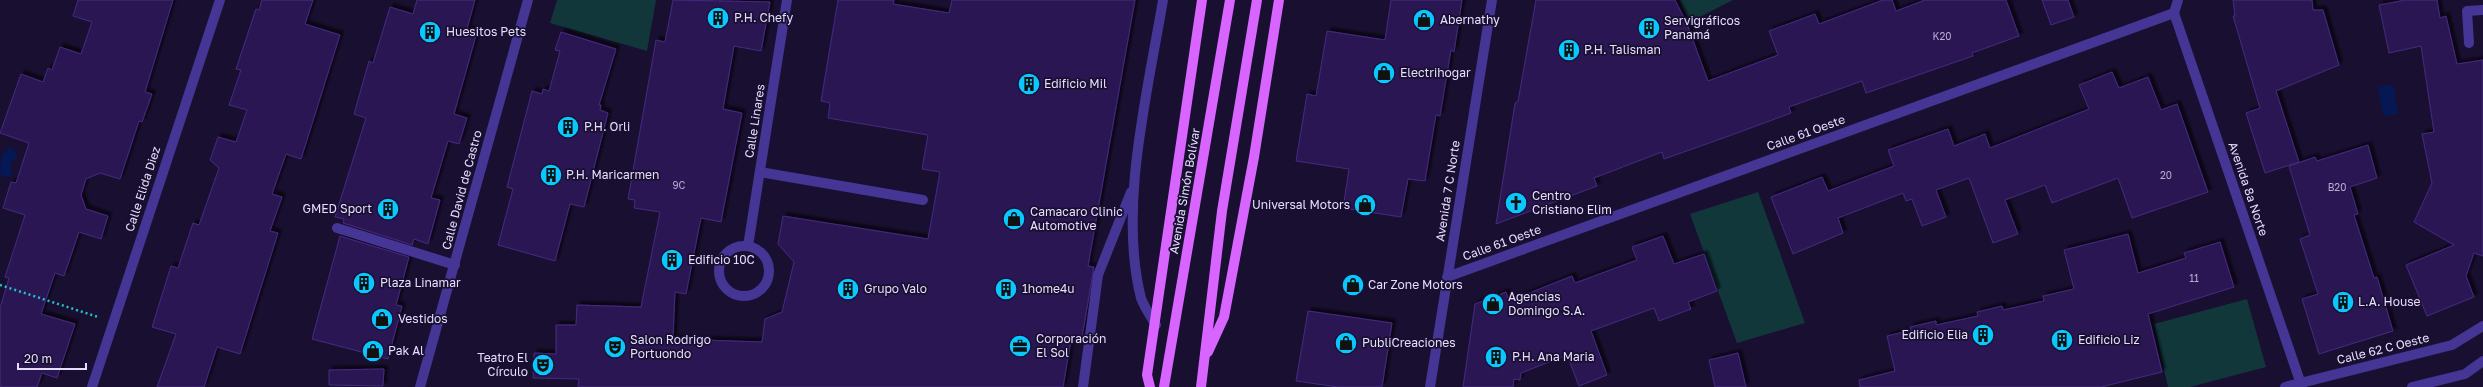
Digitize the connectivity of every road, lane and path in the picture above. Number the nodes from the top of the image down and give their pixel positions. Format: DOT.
graph roads {
  1 [pos="220,0"];
  2 [pos="528,0"];
  3 [pos="787,0"];
  4 [pos="1163,0"];
  5 [pos="1202,0"];
  6 [pos="1230,0"];
  7 [pos="1257,0"];
  8 [pos="1279,0"];
  9 [pos="1492,0"];
  10 [pos="2178,0"];
  11 [pos="2483,10"];
  12 [pos="2174,13"];
  13 [pos="2469,43"];
  14 [pos="760,172"];
  15 [pos="1133,186"];
  16 [pos="923,200"];
  17 [pos="337,228"];
  18 [pos="748,246"];
  19 [pos="455,265"];
  20 [pos="1448,277"];
  21 [pos="0,285"];
  22 [pos="113,321"];
  23 [pos="1156,325"];
  24 [pos="2483,326"];
  25 [pos="2483,361"];
  26 [pos="1204,362"];
  27 [pos="2301,385"];
  28 [pos="92,387"];
  29 [pos="420,387"];
  30 [pos="1083,387"];
  31 [pos="1150,387"];
  32 [pos="1164,387"];
  33 [pos="1201,387"];
  34 [pos="1430,387"];
  35 [pos="2285,387"];
  36 [pos="2412,387"];
  1 -- 22 [label="street, Calle Elida Diez"];
  2 -- 19 [label="street, Calle David de Castro"];
  3 -- 14 [label="street, Calle Linares"];
  4 -- 15 [label="street"];
  5 -- 23 [label="main road"];
  6 -- 32 [label="main road, Avenida Simón Bolívar"];
  7 -- 26 [label="main road"];
  8 -- 26 [label="main road"];
  9 -- 20 [label="street, Avenida 7 C Norte"];
  10 -- 12 [label="street"];
  11 -- 13 [label="street"];
  12 -- 20 [label="street, Calle 61 Oeste"];
  12 -- 27 [label="street, Avenida 8a Norte"];
  14 -- 16 [label="street"];
  14 -- 18 [label="street, Calle Linares"];
  15 -- 23 [label="street"];
  15 -- 30 [label="street"];
  17 -- 19 [label="street"];
  18 -- 18 [label="street"];
  19 -- 29 [label="street, Calle David de Castro"];
  20 -- 34 [label="street, Avenida 7 C Norte"];
  21 -- 22 [label="path"];
  22 -- 28 [label="street, Calle Elida Diez"];
  23 -- 31 [label="main road"];
  24 -- 27 [label="street, Calle 62 C Oeste"];
  25 -- 36 [label="street"];
  26 -- 33 [label="main road"];
  27 -- 35 [label="street, Calle 62 C Oeste"];
}
